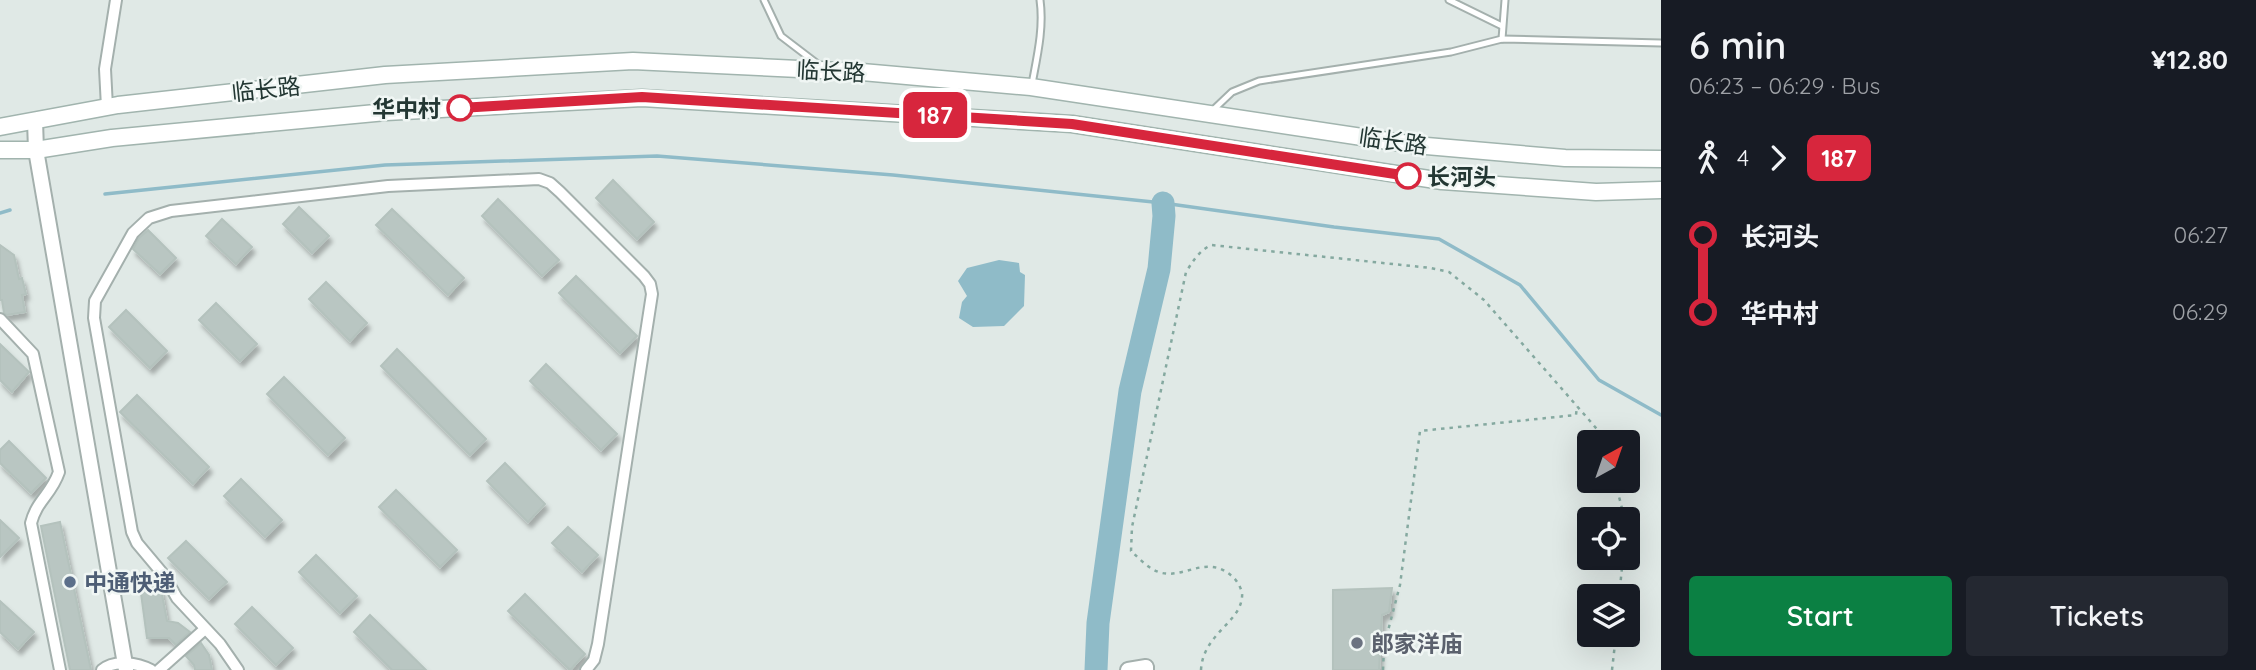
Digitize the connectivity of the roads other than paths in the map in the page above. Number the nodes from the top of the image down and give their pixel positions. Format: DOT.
graph roads {
  1 [pos="116,0"];
  2 [pos="764,0"];
  3 [pos="1040,0"];
  4 [pos="1449,0"];
  5 [pos="1505,0"];
  6 [pos="1502,26"];
  7 [pos="1502,39"];
  8 [pos="1661,43"];
  9 [pos="826,71"];
  10 [pos="1031,87"];
  11 [pos="107,107"];
  12 [pos="1210,113"];
  13 [pos="35,121"];
  14 [pos="0,127"];
  15 [pos="0,150"];
  16 [pos="36,150"];
  17 [pos="1661,159"];
  18 [pos="1661,190"];
  19 [pos="0,319"];
  20 [pos="205,629"];
  21 [pos="126,667"];
  22 [pos="1146,669"];
  23 [pos="60,670"];
  24 [pos="102,670"];
  25 [pos="152,670"];
  26 [pos="159,670"];
  27 [pos="238,670"];
  28 [pos="586,670"];
  29 [pos="1128,670"];
  1 -- 11 [label="street"];
  2 -- 9 [label="lane"];
  3 -- 10 [label="lane"];
  4 -- 6 [label="lane"];
  5 -- 6 [label="lane"];
  6 -- 7 [label="lane"];
  7 -- 8 [label="lane"];
  7 -- 12 [label="lane"];
  9 -- 10 [label="main road, 临长路"];
  9 -- 11 [label="main road, 临长路"];
  10 -- 12 [label="main road, 临长路"];
  11 -- 13 [label="main road, 临长路"];
  12 -- 17 [label="main road, 临长路"];
  13 -- 14 [label="main road, 临长路"];
  13 -- 16 [label="street"];
  15 -- 16 [label="main road, 临长路"];
  16 -- 18 [label="main road, 临长路"];
  16 -- 21 [label="street"];
  19 -- 23 [label="street"];
  20 -- 26 [label="street"];
  20 -- 27 [label="street"];
  20 -- 28 [label="street"];
  21 -- 24 [label="street"];
  21 -- 25 [label="street"];
  22 -- 29 [label="street"];
}
